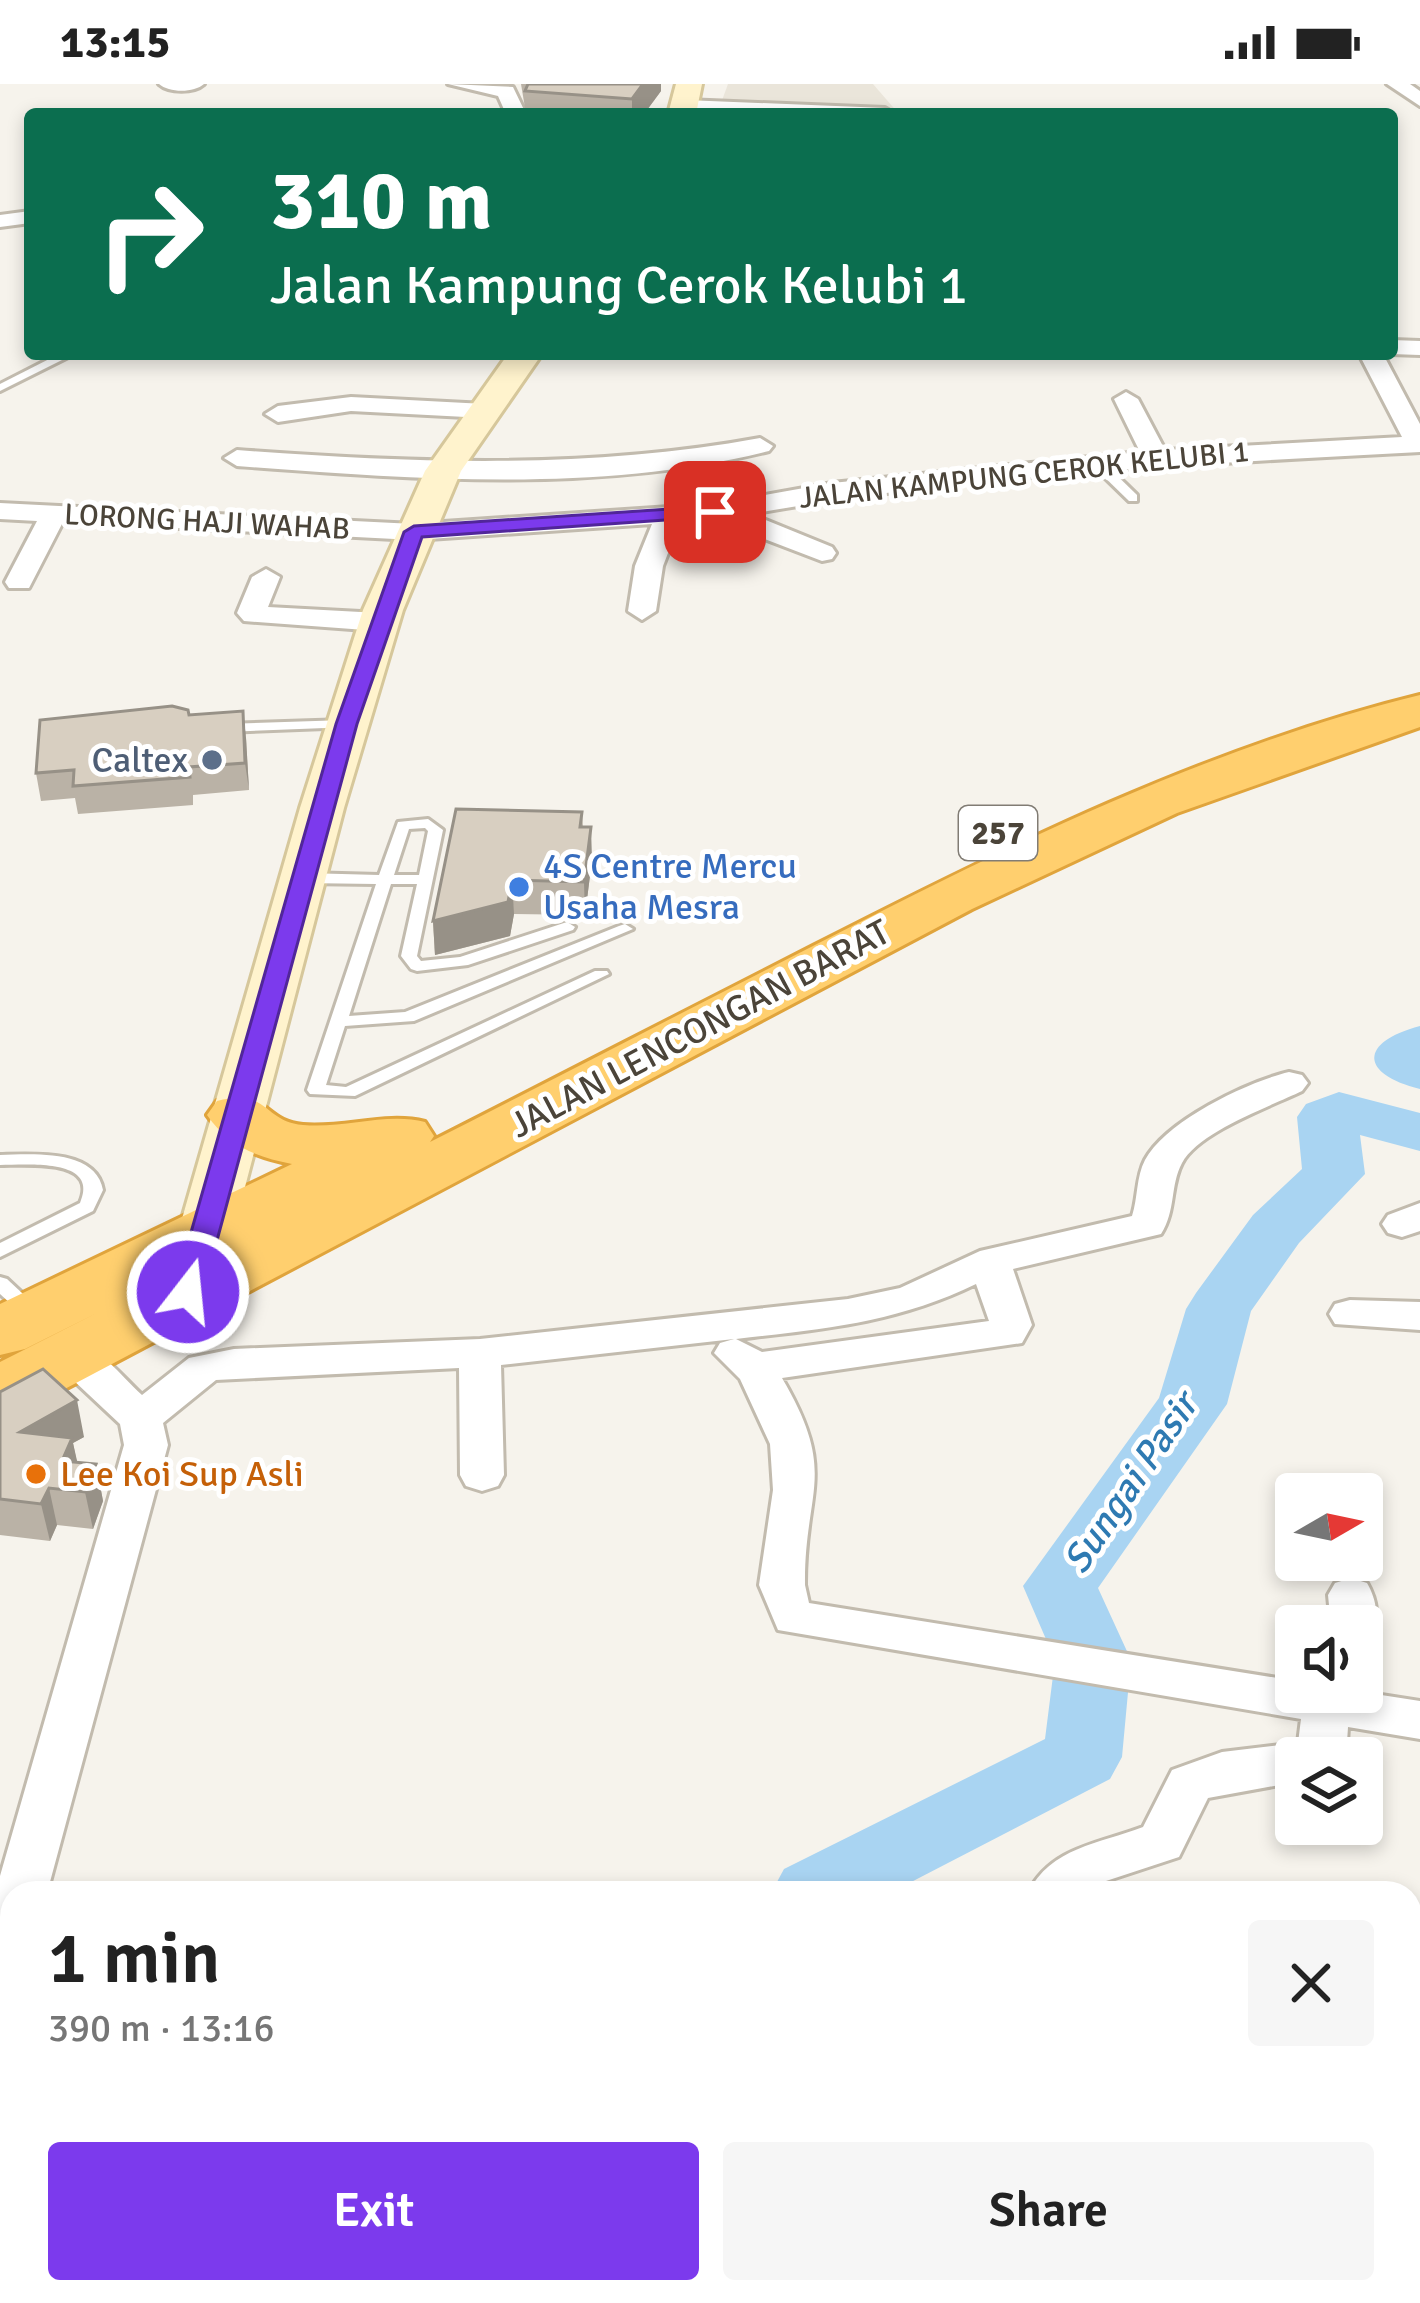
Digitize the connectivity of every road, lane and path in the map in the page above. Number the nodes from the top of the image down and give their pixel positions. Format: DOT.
graph roads {
  1 [pos="169,84"];
  2 [pos="194,84"];
  3 [pos="458,84"];
  4 [pos="1397,84"];
  5 [pos="1420,100"];
  6 [pos="686,101"];
  7 [pos="513,108"];
  8 [pos="728,108"];
  9 [pos="56,360"];
  10 [pos="521,360"];
  11 [pos="1374,360"];
  12 [pos="1420,386"];
  13 [pos="1388,387"];
  14 [pos="0,388"];
  15 [pos="1126,399"];
  16 [pos="485,411"];
  17 [pos="278,414"];
  18 [pos="1419,444"];
  19 [pos="760,446"];
  20 [pos="237,458"];
  21 [pos="1156,458"];
  22 [pos="1096,463"];
  23 [pos="443,471"];
  24 [pos="1133,498"];
  25 [pos="0,512"];
  26 [pos="715,512"];
  27 [pos="53,515"];
  28 [pos="670,516"];
  29 [pos="414,532"];
  30 [pos="822,553"];
  31 [pos="266,578"];
  32 [pos="19,582"];
  33 [pos="642,611"];
  34 [pos="379,622"];
  35 [pos="1420,676"];
  36 [pos="1420,710"];
  37 [pos="346,724"];
  38 [pos="208,728"];
  39 [pos="304,878"];
  40 [pos="383,879"];
  41 [pos="425,880"];
  42 [pos="567,927"];
  43 [pos="625,929"];
  44 [pos="601,974"];
  45 [pos="342,1021"];
  46 [pos="1289,1083"];
  47 [pos="239,1115"];
  48 [pos="389,1142"];
  49 [pos="0,1160"];
  50 [pos="0,1251"];
  51 [pos="994,1261"];
  52 [pos="197,1263"];
  53 [pos="1350,1314"];
  54 [pos="1420,1316"];
  55 [pos="26,1321"];
  56 [pos="686,1333"];
  57 [pos="480,1353"];
  58 [pos="754,1367"];
  59 [pos="0,1393"];
  60 [pos="141,1418"];
  61 [pos="482,1475"];
  62 [pos="1275,1694"];
  63 [pos="1383,1711"];
  64 [pos="1420,1720"];
  65 [pos="1275,1765"];
  66 [pos="24,1881"];
  67 [pos="1064,1881"];
  1 -- 2 [label="street"];
  3 -- 7 [label="street"];
  4 -- 5 [label="street"];
  6 -- 8 [label="street"];
  9 -- 14 [label="lane"];
  10 -- 16 [label="main road"];
  11 -- 13 [label="street"];
  12 -- 13 [label="street"];
  13 -- 18 [label="street"];
  15 -- 21 [label="street"];
  16 -- 17 [label="street"];
  16 -- 23 [label="main road"];
  18 -- 21 [label="street, JALAN KAMPUNG CEROK KELUBI 1"];
  19 -- 23 [label="street"];
  20 -- 23 [label="street"];
  21 -- 22 [label="street, JALAN KAMPUNG CEROK KELUBI 1"];
  22 -- 24 [label="lane"];
  22 -- 26 [label="street, JALAN KAMPUNG CEROK KELUBI 1"];
  23 -- 29 [label="main road"];
  25 -- 27 [label="street, LORONG HAJI WAHAB"];
  26 -- 28 [label="street, JALAN KAMPUNG CEROK KELUBI 1"];
  26 -- 30 [label="street"];
  27 -- 29 [label="street, LORONG HAJI WAHAB"];
  27 -- 32 [label="street"];
  28 -- 29 [label="street, JALAN KAMPUNG CEROK KELUBI 1"];
  28 -- 33 [label="street"];
  29 -- 34 [label="main road"];
  31 -- 34 [label="street"];
  34 -- 37 [label="main road"];
  35 -- 48 [label="highway, JALAN LENCONGAN BARAT / 257"];
  36 -- 52 [label="highway, JALAN LENCONGAN BARAT / 257"];
  37 -- 38 [label="lane"];
  37 -- 39 [label="main road"];
  39 -- 40 [label="lane"];
  39 -- 47 [label="main road"];
  40 -- 41 [label="lane"];
  40 -- 41 [label="lane"];
  40 -- 45 [label="lane"];
  41 -- 42 [label="lane"];
  43 -- 45 [label="lane"];
  44 -- 45 [label="lane"];
  46 -- 51 [label="street"];
  47 -- 48 [label="highway"];
  47 -- 52 [label="main road"];
  48 -- 52 [label="highway, JALAN LENCONGAN BARAT / 257"];
  49 -- 50 [label="lane"];
  51 -- 56 [label="street"];
  51 -- 58 [label="street"];
  52 -- 55 [label="highway, JALAN LENCONGAN BARAT / 257"];
  53 -- 54 [label="street"];
  55 -- 59 [label="highway, JALAN LENCONGAN BARAT / 257"];
  55 -- 60 [label="street"];
  56 -- 57 [label="street"];
  56 -- 58 [label="street"];
  57 -- 60 [label="street"];
  57 -- 61 [label="street"];
  58 -- 62 [label="street"];
  60 -- 66 [label="street"];
  63 -- 64 [label="street"];
  65 -- 67 [label="street"];
}
